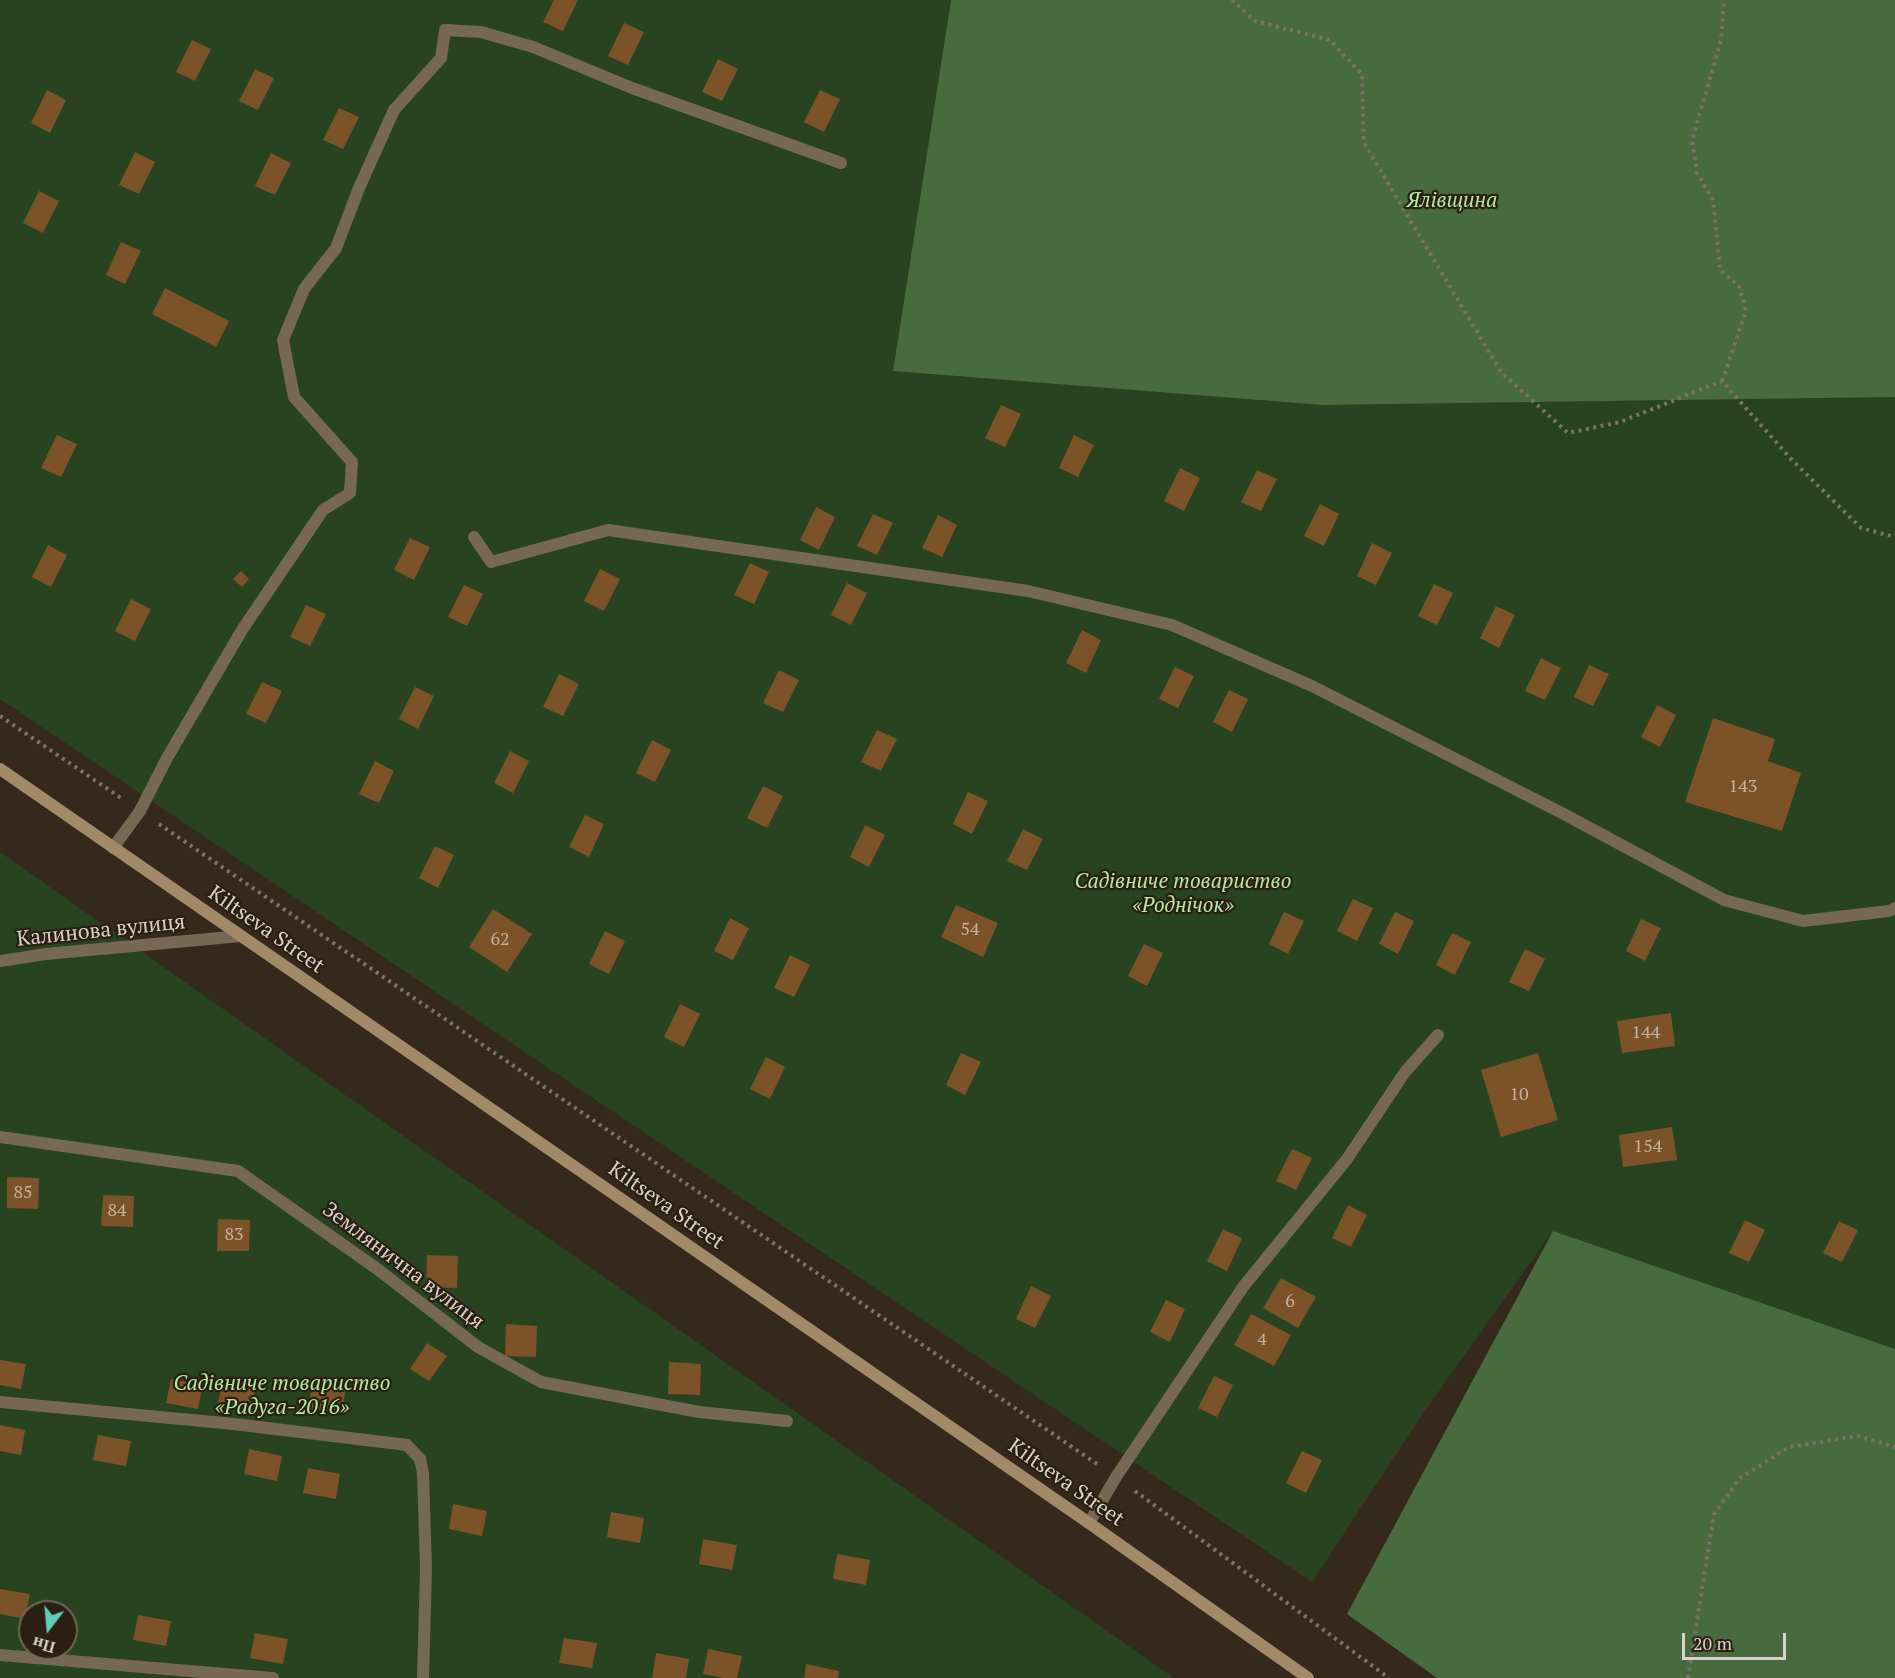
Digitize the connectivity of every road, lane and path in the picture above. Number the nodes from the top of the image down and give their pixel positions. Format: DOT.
graph roads {
  1 [pos="1232,0"];
  2 [pos="1724,0"];
  3 [pos="841,163"];
  4 [pos="1722,381"];
  5 [pos="474,537"];
  6 [pos="1895,537"];
  7 [pos="0,716"];
  8 [pos="0,769"];
  9 [pos="140,811"];
  10 [pos="113,848"];
  11 [pos="1895,908"];
  12 [pos="241,936"];
  13 [pos="0,961"];
  14 [pos="1438,1035"];
  15 [pos="0,1137"];
  16 [pos="0,1402"];
  17 [pos="787,1420"];
  18 [pos="1895,1447"];
  19 [pos="1116,1477"];
  20 [pos="1089,1523"];
  21 [pos="0,1655"];
  22 [pos="273,1678"];
  23 [pos="423,1678"];
  24 [pos="1308,1678"];
  25 [pos="1389,1678"];
  26 [pos="1688,1678"];
  1 -- 4 [label="path"];
  2 -- 4 [label="path"];
  3 -- 9 [label="street"];
  4 -- 6 [label="path"];
  5 -- 11 [label="street"];
  7 -- 9 [label="path"];
  8 -- 10 [label="main road, Kiltseva Street"];
  9 -- 10 [label="street"];
  9 -- 19 [label="path"];
  10 -- 12 [label="main road, Kiltseva Street"];
  12 -- 13 [label="street, Калинова вулиця"];
  12 -- 20 [label="main road, Kiltseva Street"];
  14 -- 19 [label="street"];
  15 -- 17 [label="street, Землянична вулиця"];
  16 -- 23 [label="street"];
  18 -- 26 [label="path"];
  19 -- 20 [label="street"];
  19 -- 25 [label="path"];
  20 -- 24 [label="main road, Kiltseva Street"];
  21 -- 22 [label="street"];
}
